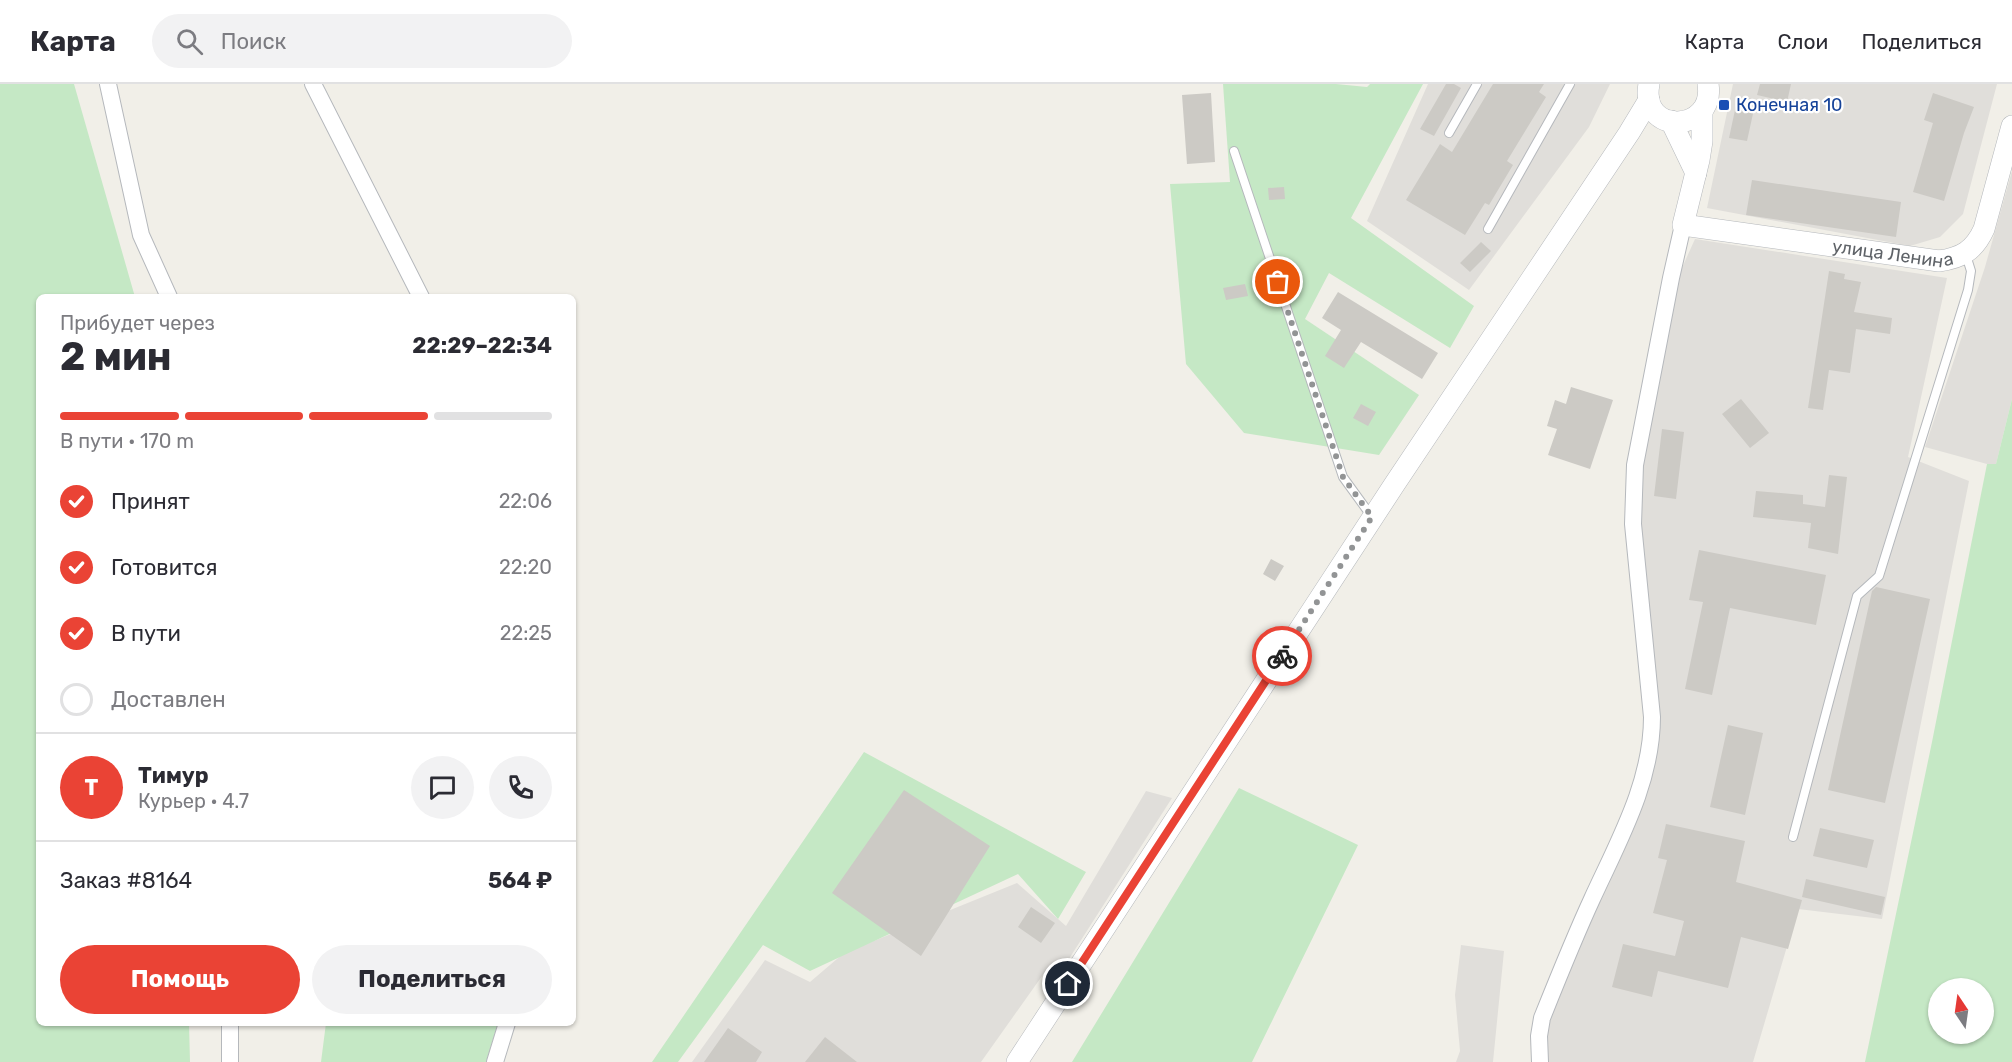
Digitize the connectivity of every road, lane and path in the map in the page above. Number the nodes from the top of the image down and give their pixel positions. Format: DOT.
graph roads {
  1 [pos="108,84"];
  2 [pos="313,84"];
  3 [pos="1478,84"];
  4 [pos="1570,84"];
  5 [pos="1708,84"];
  6 [pos="1657,105"];
  7 [pos="1702,111"];
  8 [pos="2012,126"];
  9 [pos="1449,133"];
  10 [pos="1234,151"];
  11 [pos="1696,173"];
  12 [pos="1683,225"];
  13 [pos="1488,229"];
  14 [pos="1965,254"];
  15 [pos="169,294"];
  16 [pos="419,294"];
  17 [pos="1372,517"];
  18 [pos="1793,837"];
  19 [pos="230,1026"];
  20 [pos="506,1026"];
  21 [pos="230,1062"];
  22 [pos="495,1062"];
  23 [pos="1017,1062"];
  24 [pos="1540,1062"];
  1 -- 15 [label="street"];
  2 -- 16 [label="street"];
  3 -- 9 [label="lane"];
  4 -- 13 [label="lane"];
  5 -- 7 [label="street"];
  6 -- 7 [label="street"];
  6 -- 11 [label="street"];
  6 -- 17 [label="street"];
  7 -- 11 [label="street"];
  8 -- 14 [label="street, улица Ленина"];
  10 -- 17 [label="lane"];
  11 -- 12 [label="street"];
  12 -- 14 [label="street, улица Ленина"];
  12 -- 24 [label="street"];
  14 -- 18 [label="lane"];
  17 -- 23 [label="street"];
  19 -- 21 [label="street"];
  20 -- 22 [label="street"];
}
